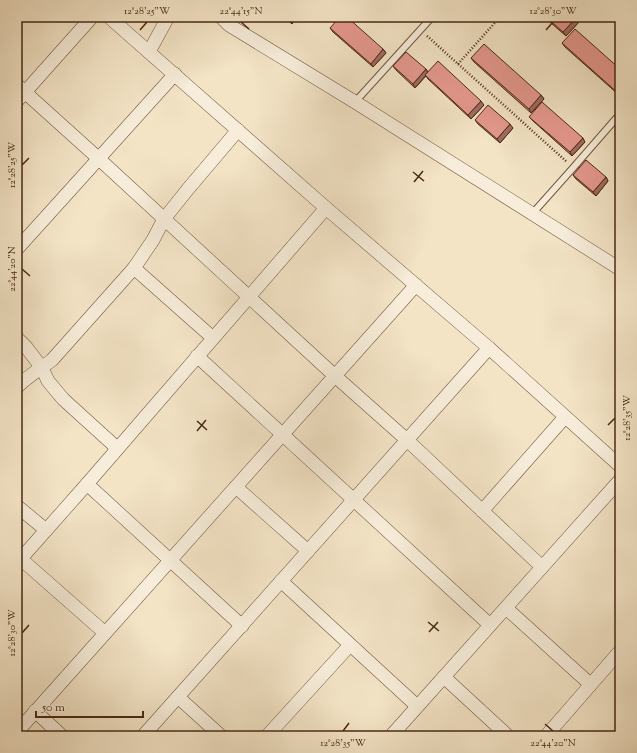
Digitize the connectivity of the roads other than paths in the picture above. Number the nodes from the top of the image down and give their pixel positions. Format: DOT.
graph roads {
  1 [pos="92,17"];
  2 [pos="109,17"];
  3 [pos="168,17"];
  4 [pos="221,17"];
  5 [pos="432,17"];
  6 [pos="149,52"];
  7 [pos="175,74"];
  8 [pos="20,93"];
  9 [pos="355,102"];
  10 [pos="620,114"];
  11 [pos="238,130"];
  12 [pos="98,158"];
  13 [pos="326,208"];
  14 [pos="532,214"];
  15 [pos="164,219"];
  16 [pos="17,249"];
  17 [pos="134,268"];
  18 [pos="620,269"];
  19 [pos="416,286"];
  20 [pos="248,297"];
  21 [pos="17,338"];
  22 [pos="213,338"];
  23 [pos="489,348"];
  24 [pos="197,356"];
  25 [pos="42,368"];
  26 [pos="335,376"];
  27 [pos="17,387"];
  28 [pos="565,417"];
  29 [pos="283,434"];
  30 [pos="407,440"];
  31 [pos="117,448"];
  32 [pos="620,466"];
  33 [pos="620,480"];
  34 [pos="87,484"];
  35 [pos="236,487"];
  36 [pos="354,500"];
  37 [pos="17,506"];
  38 [pos="482,511"];
  39 [pos="46,530"];
  40 [pos="308,551"];
  41 [pos="171,560"];
  42 [pos="19,561"];
  43 [pos="542,567"];
  44 [pos="281,581"];
  45 [pos="506,608"];
  46 [pos="490,625"];
  47 [pos="242,626"];
  48 [pos="105,633"];
  49 [pos="350,645"];
  50 [pos="620,650"];
  51 [pos="444,677"];
  52 [pos="590,684"];
  53 [pos="178,697"];
  54 [pos="417,706"];
  55 [pos="35,711"];
  56 [pos="17,732"];
  57 [pos="62,736"];
  58 [pos="143,736"];
  59 [pos="221,736"];
  60 [pos="267,736"];
  61 [pos="391,736"];
  62 [pos="508,736"];
  63 [pos="546,736"];
  1 -- 8 [label="street"];
  2 -- 6 [label="street"];
  3 -- 6 [label="street"];
  4 -- 9 [label="street"];
  5 -- 9 [label="lane"];
  6 -- 7 [label="street"];
  7 -- 11 [label="street"];
  7 -- 12 [label="street"];
  8 -- 12 [label="street"];
  9 -- 14 [label="street"];
  10 -- 14 [label="lane"];
  11 -- 13 [label="street"];
  11 -- 15 [label="street"];
  12 -- 15 [label="street"];
  12 -- 16 [label="street"];
  13 -- 19 [label="street"];
  13 -- 20 [label="street"];
  14 -- 18 [label="street"];
  15 -- 17 [label="street"];
  15 -- 20 [label="street"];
  17 -- 22 [label="street"];
  17 -- 25 [label="street"];
  19 -- 23 [label="street"];
  19 -- 26 [label="street"];
  20 -- 22 [label="street"];
  20 -- 26 [label="street"];
  21 -- 25 [label="street"];
  22 -- 24 [label="street"];
  23 -- 28 [label="street"];
  23 -- 30 [label="street"];
  24 -- 29 [label="street"];
  24 -- 31 [label="street"];
  25 -- 27 [label="street"];
  25 -- 31 [label="street"];
  26 -- 29 [label="street"];
  26 -- 30 [label="street"];
  28 -- 32 [label="street"];
  28 -- 38 [label="street"];
  29 -- 35 [label="street"];
  29 -- 36 [label="street"];
  30 -- 36 [label="street"];
  30 -- 38 [label="street"];
  31 -- 34 [label="street"];
  33 -- 43 [label="street"];
  34 -- 39 [label="street"];
  34 -- 41 [label="street"];
  35 -- 40 [label="street"];
  35 -- 41 [label="street"];
  36 -- 40 [label="street"];
  36 -- 46 [label="street"];
  37 -- 39 [label="street"];
  38 -- 43 [label="street"];
  39 -- 42 [label="street"];
  40 -- 44 [label="street"];
  41 -- 47 [label="street"];
  41 -- 48 [label="street"];
  42 -- 48 [label="street"];
  43 -- 45 [label="street"];
  44 -- 47 [label="street"];
  44 -- 49 [label="street"];
  45 -- 46 [label="street"];
  45 -- 52 [label="street"];
  46 -- 51 [label="street"];
  47 -- 53 [label="street"];
  48 -- 55 [label="street"];
  49 -- 54 [label="street"];
  49 -- 60 [label="street"];
  50 -- 52 [label="street"];
  51 -- 54 [label="street"];
  51 -- 62 [label="street"];
  52 -- 63 [label="street"];
  53 -- 58 [label="street"];
  53 -- 59 [label="street"];
  54 -- 61 [label="street"];
  55 -- 56 [label="street"];
  55 -- 57 [label="street"];
}
